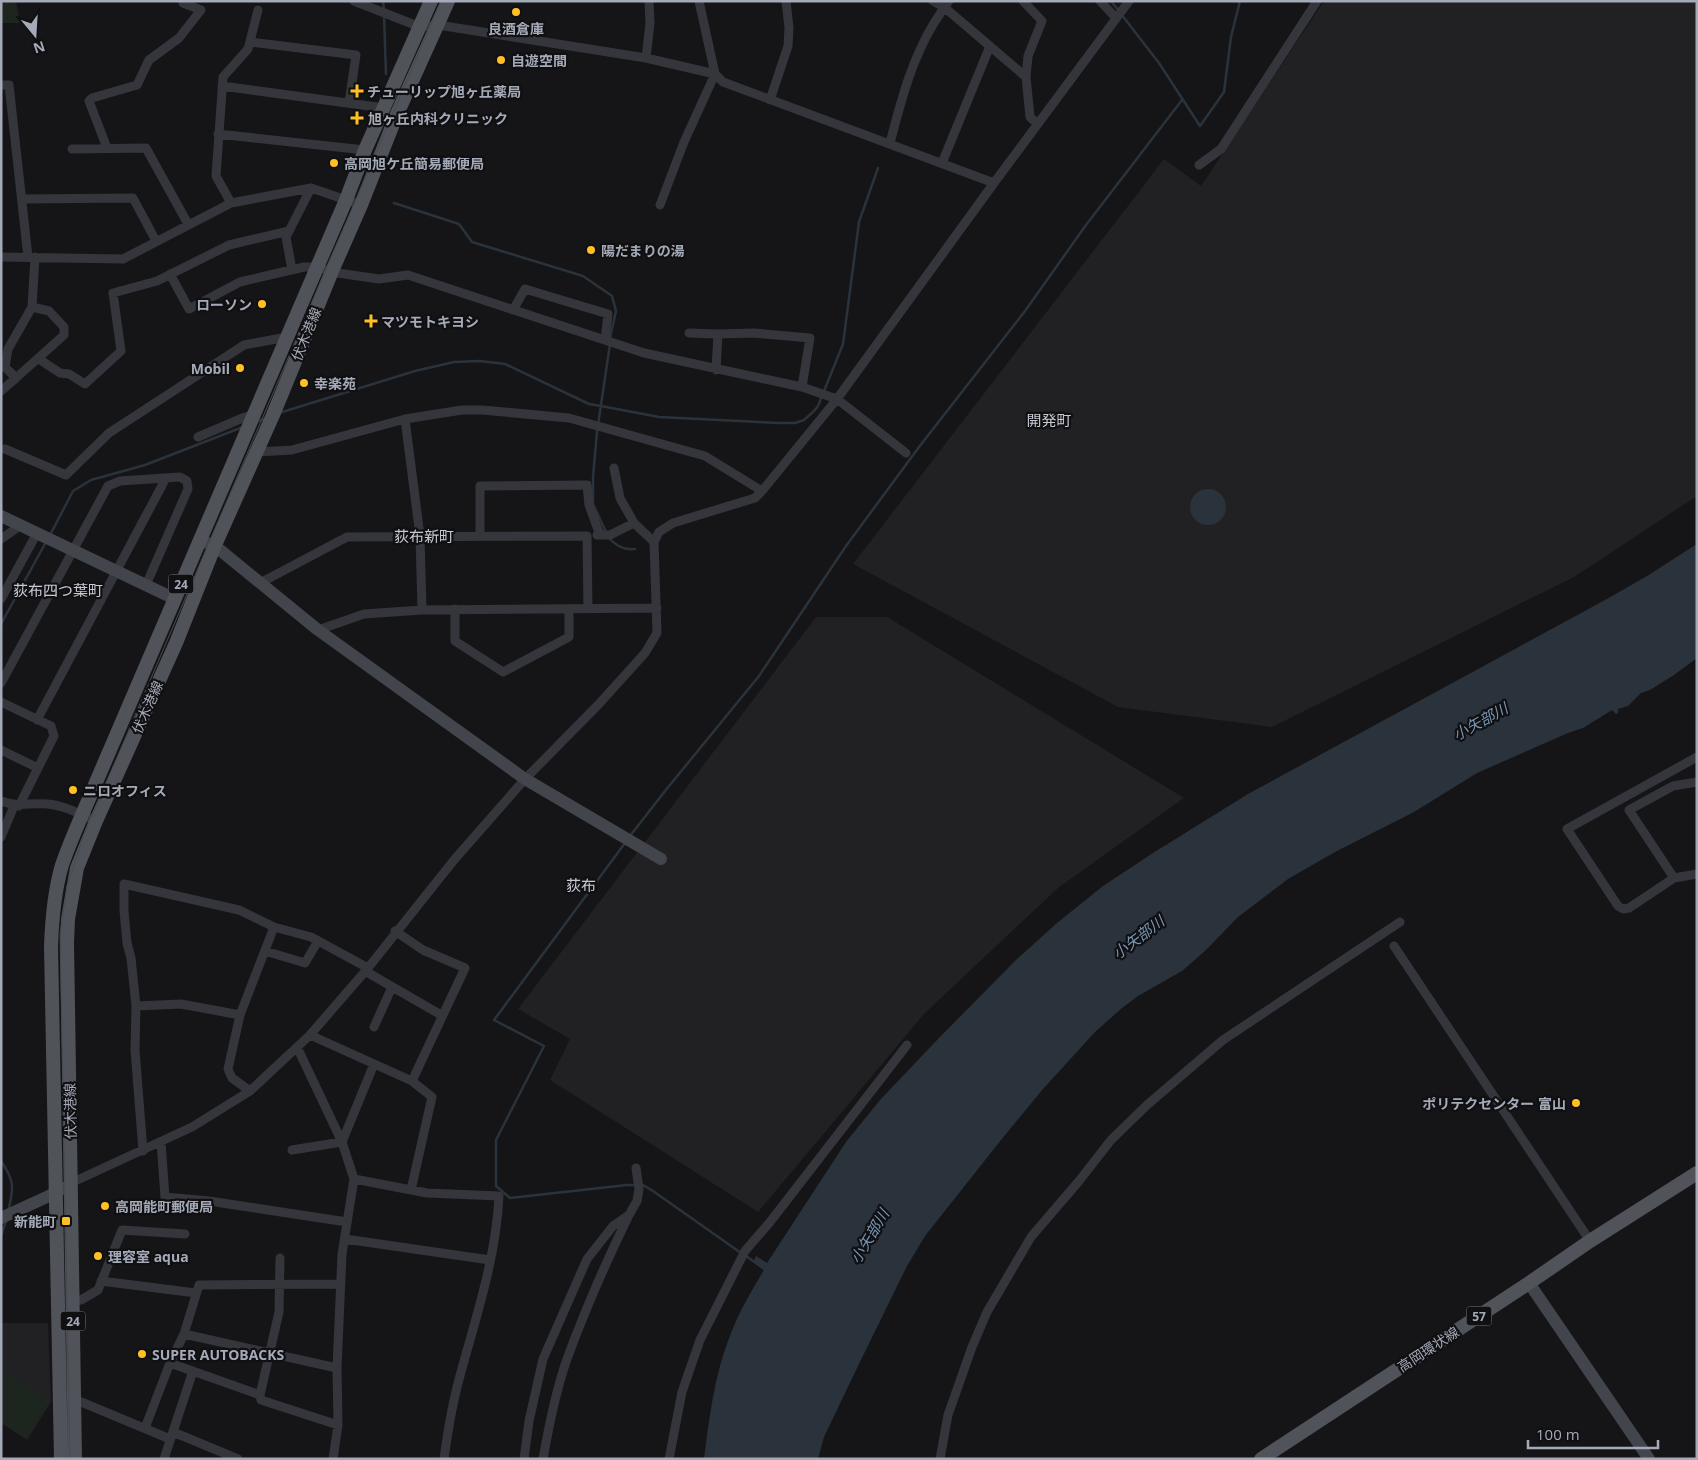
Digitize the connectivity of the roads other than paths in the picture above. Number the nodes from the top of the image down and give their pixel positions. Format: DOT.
graph roads {
  1 [pos="354,1"];
  2 [pos="431,1"];
  3 [pos="448,1"];
  4 [pos="649,1"];
  5 [pos="700,1"];
  6 [pos="786,1"];
  7 [pos="933,1"];
  8 [pos="1023,1"];
  9 [pos="1100,1"];
  10 [pos="1129,1"];
  11 [pos="1317,1"];
  12 [pos="183,3"];
  13 [pos="947,4"];
  14 [pos="258,10"];
  15 [pos="1116,18"];
  16 [pos="438,25"];
  17 [pos="420,27"];
  18 [pos="250,42"];
  19 [pos="990,46"];
  20 [pos="646,58"];
  21 [pos="715,74"];
  22 [pos="1026,76"];
  23 [pos="1,85"];
  24 [pos="222,86"];
  25 [pos="770,100"];
  26 [pos="349,104"];
  27 [pos="384,108"];
  28 [pos="1038,124"];
  29 [pos="218,134"];
  30 [pos="890,143"];
  31 [pos="107,148"];
  32 [pos="72,149"];
  33 [pos="366,150"];
  34 [pos="942,163"];
  35 [pos="1199,166"];
  36 [pos="994,182"];
  37 [pos="311,188"];
  38 [pos="22,199"];
  39 [pos="346,200"];
  40 [pos="231,204"];
  41 [pos="361,206"];
  42 [pos="660,206"];
  43 [pos="188,224"];
  44 [pos="289,231"];
  45 [pos="156,242"];
  46 [pos="1,257"];
  47 [pos="31,257"];
  48 [pos="316,267"];
  49 [pos="292,270"];
  50 [pos="332,271"];
  51 [pos="170,274"];
  52 [pos="32,307"];
  53 [pos="513,310"];
  54 [pos="689,333"];
  55 [pos="718,334"];
  56 [pos="286,337"];
  57 [pos="605,340"];
  58 [pos="39,359"];
  59 [pos="3,367"];
  60 [pos="716,370"];
  61 [pos="16,378"];
  62 [pos="802,388"];
  63 [pos="1,392"];
  64 [pos="837,398"];
  65 [pos="253,415"];
  66 [pos="405,419"];
  67 [pos="198,437"];
  68 [pos="5,449"];
  69 [pos="257,452"];
  70 [pos="906,453"];
  71 [pos="614,468"];
  72 [pos="166,478"];
  73 [pos="762,491"];
  74 [pos="1,516"];
  75 [pos="634,523"];
  76 [pos="21,525"];
  77 [pos="37,534"];
  78 [pos="600,535"];
  79 [pos="420,536"];
  80 [pos="480,536"];
  81 [pos="587,536"];
  82 [pos="1,539"];
  83 [pos="200,539"];
  84 [pos="654,542"];
  85 [pos="215,546"];
  86 [pos="73,551"];
  87 [pos="117,572"];
  88 [pos="260,583"];
  89 [pos="146,585"];
  90 [pos="175,599"];
  91 [pos="1,600"];
  92 [pos="657,608"];
  93 [pos="569,609"];
  94 [pos="588,609"];
  95 [pos="422,610"];
  96 [pos="455,610"];
  97 [pos="318,630"];
  98 [pos="1,683"];
  99 [pos="1,702"];
  100 [pos="38,720"];
  101 [pos="1,750"];
  102 [pos="1697,757"];
  103 [pos="38,768"];
  104 [pos="525,779"];
  105 [pos="1697,782"];
  106 [pos="1,802"];
  107 [pos="17,806"];
  108 [pos="82,815"];
  109 [pos="96,821"];
  110 [pos="1,837"];
  111 [pos="661,859"];
  112 [pos="1697,874"];
  113 [pos="1674,878"];
  114 [pos="1400,922"];
  115 [pos="274,927"];
  116 [pos="395,931"];
  117 [pos="318,941"];
  118 [pos="1394,946"];
  119 [pos="265,950"];
  120 [pos="366,969"];
  121 [pos="392,987"];
  122 [pos="136,1006"];
  123 [pos="442,1014"];
  124 [pos="240,1015"];
  125 [pos="374,1027"];
  126 [pos="310,1035"];
  127 [pos="907,1045"];
  128 [pos="297,1047"];
  129 [pos="374,1064"];
  130 [pos="412,1081"];
  131 [pos="250,1091"];
  132 [pos="161,1142"];
  133 [pos="342,1142"];
  134 [pos="292,1150"];
  135 [pos="143,1151"];
  136 [pos="636,1168"];
  137 [pos="1697,1173"];
  138 [pos="354,1179"];
  139 [pos="71,1183"];
  140 [pos="411,1190"];
  141 [pos="56,1192"];
  142 [pos="629,1215"];
  143 [pos="1,1218"];
  144 [pos="348,1222"];
  145 [pos="185,1234"];
  146 [pos="345,1239"];
  147 [pos="1590,1241"];
  148 [pos="280,1258"];
  149 [pos="490,1260"];
  150 [pos="101,1282"];
  151 [pos="1529,1283"];
  152 [pos="280,1284"];
  153 [pos="340,1284"];
  154 [pos="196,1293"];
  155 [pos="73,1302"];
  156 [pos="184,1334"];
  157 [pos="270,1353"];
  158 [pos="170,1363"];
  159 [pos="337,1368"];
  160 [pos="193,1371"];
  161 [pos="260,1395"];
  162 [pos="74,1399"];
  163 [pos="338,1425"];
  164 [pos="144,1428"];
  165 [pos="171,1436"];
  166 [pos="61,1459"];
  167 [pos="75,1459"];
  168 [pos="164,1459"];
  169 [pos="238,1459"];
  170 [pos="333,1459"];
  171 [pos="444,1459"];
  172 [pos="524,1459"];
  173 [pos="544,1459"];
  174 [pos="669,1459"];
  175 [pos="940,1459"];
  176 [pos="1260,1459"];
  177 [pos="1649,1459"];
  1 -- 17 [label="street"];
  2 -- 17 [label="main road, 伏木港線 / 24"];
  3 -- 16 [label="main road, 伏木港線 / 24"];
  4 -- 20 [label="street"];
  5 -- 21 [label="street"];
  6 -- 25 [label="street"];
  7 -- 13 [label="street"];
  8 -- 22 [label="street"];
  9 -- 15 [label="street"];
  10 -- 15 [label="street"];
  11 -- 35 [label="street"];
  12 -- 31 [label="street"];
  13 -- 19 [label="street"];
  13 -- 30 [label="street"];
  14 -- 18 [label="street"];
  15 -- 28 [label="street"];
  16 -- 17 [label="street"];
  16 -- 20 [label="street"];
  16 -- 41 [label="main road, 伏木港線 / 24"];
  17 -- 27 [label="main road, 伏木港線 / 24"];
  18 -- 24 [label="street"];
  18 -- 26 [label="street"];
  19 -- 22 [label="street"];
  19 -- 34 [label="street"];
  20 -- 21 [label="street"];
  21 -- 25 [label="street"];
  21 -- 42 [label="street"];
  22 -- 28 [label="street"];
  23 -- 38 [label="street"];
  24 -- 26 [label="street"];
  24 -- 29 [label="street"];
  25 -- 30 [label="street"];
  26 -- 27 [label="street"];
  27 -- 33 [label="main road, 伏木港線 / 24"];
  28 -- 36 [label="street"];
  29 -- 33 [label="street"];
  29 -- 40 [label="street"];
  30 -- 34 [label="street"];
  31 -- 32 [label="street"];
  31 -- 43 [label="street"];
  33 -- 39 [label="main road, 伏木港線 / 24"];
  34 -- 36 [label="street"];
  36 -- 64 [label="street"];
  37 -- 39 [label="street"];
  37 -- 40 [label="street"];
  37 -- 44 [label="street"];
  38 -- 45 [label="street"];
  38 -- 47 [label="street"];
  39 -- 41 [label="street"];
  39 -- 48 [label="main road, 伏木港線 / 24"];
  40 -- 43 [label="street"];
  41 -- 50 [label="main road, 伏木港線 / 24"];
  43 -- 45 [label="street"];
  44 -- 49 [label="street"];
  44 -- 51 [label="street"];
  45 -- 47 [label="street"];
  46 -- 47 [label="street"];
  47 -- 52 [label="street"];
  48 -- 49 [label="street"];
  48 -- 50 [label="street"];
  48 -- 56 [label="main road, 伏木港線 / 24"];
  49 -- 51 [label="street"];
  50 -- 53 [label="street"];
  50 -- 69 [label="main road, 伏木港線 / 24"];
  51 -- 58 [label="street"];
  52 -- 58 [label="street"];
  52 -- 59 [label="street"];
  53 -- 57 [label="street"];
  53 -- 57 [label="street"];
  54 -- 55 [label="street"];
  55 -- 60 [label="street"];
  55 -- 62 [label="street"];
  56 -- 65 [label="main road, 伏木港線 / 24"];
  56 -- 68 [label="street"];
  57 -- 60 [label="street"];
  58 -- 61 [label="street"];
  59 -- 61 [label="street"];
  60 -- 62 [label="street"];
  61 -- 63 [label="street"];
  62 -- 64 [label="street"];
  64 -- 70 [label="street"];
  64 -- 73 [label="street"];
  65 -- 67 [label="street"];
  65 -- 83 [label="main road, 伏木港線 / 24"];
  66 -- 69 [label="street"];
  66 -- 73 [label="street"];
  66 -- 79 [label="street"];
  69 -- 85 [label="main road, 伏木港線 / 24"];
  71 -- 75 [label="street"];
  72 -- 86 [label="street"];
  72 -- 87 [label="street"];
  72 -- 89 [label="street"];
  73 -- 84 [label="street"];
  74 -- 76 [label="street"];
  75 -- 78 [label="street"];
  75 -- 84 [label="street"];
  76 -- 77 [label="street"];
  76 -- 82 [label="street"];
  77 -- 86 [label="street"];
  77 -- 91 [label="street"];
  78 -- 80 [label="street"];
  78 -- 81 [label="street"];
  79 -- 80 [label="street"];
  79 -- 88 [label="street"];
  79 -- 95 [label="street"];
  80 -- 81 [label="street"];
  81 -- 94 [label="street"];
  83 -- 85 [label="street"];
  83 -- 90 [label="main road, 伏木港線 / 24"];
  84 -- 92 [label="street"];
  85 -- 88 [label="street"];
  85 -- 109 [label="main road, 伏木港線 / 24"];
  86 -- 87 [label="street"];
  86 -- 98 [label="street"];
  87 -- 89 [label="street"];
  87 -- 100 [label="street"];
  88 -- 97 [label="street"];
  89 -- 90 [label="street"];
  90 -- 108 [label="main road, 伏木港線 / 24"];
  92 -- 94 [label="street"];
  92 -- 104 [label="street"];
  93 -- 94 [label="street"];
  93 -- 96 [label="street"];
  93 -- 96 [label="street"];
  95 -- 96 [label="street"];
  95 -- 97 [label="street"];
  97 -- 104 [label="street"];
  99 -- 100 [label="street"];
  100 -- 103 [label="street"];
  101 -- 103 [label="street"];
  102 -- 113 [label="street"];
  103 -- 107 [label="street"];
  104 -- 111 [label="street"];
  104 -- 116 [label="street"];
  105 -- 113 [label="street"];
  106 -- 107 [label="street"];
  107 -- 108 [label="street"];
  107 -- 110 [label="street"];
  108 -- 109 [label="street"];
  108 -- 141 [label="main road, 伏木港線 / 24"];
  109 -- 139 [label="main road, 伏木港線 / 24"];
  112 -- 113 [label="street"];
  114 -- 175 [label="street"];
  115 -- 117 [label="street"];
  115 -- 119 [label="street"];
  115 -- 122 [label="street"];
  116 -- 120 [label="street"];
  116 -- 123 [label="street"];
  117 -- 119 [label="street"];
  117 -- 120 [label="street"];
  118 -- 147 [label="street"];
  119 -- 124 [label="street"];
  120 -- 121 [label="street"];
  120 -- 126 [label="street"];
  121 -- 123 [label="street"];
  121 -- 125 [label="street"];
  122 -- 124 [label="street"];
  122 -- 135 [label="street"];
  123 -- 130 [label="street"];
  124 -- 131 [label="street"];
  126 -- 128 [label="street"];
  126 -- 129 [label="street"];
  127 -- 174 [label="street"];
  128 -- 131 [label="street"];
  128 -- 133 [label="street"];
  129 -- 130 [label="street"];
  129 -- 133 [label="street"];
  130 -- 140 [label="street"];
  131 -- 132 [label="street"];
  132 -- 135 [label="street"];
  132 -- 144 [label="street"];
  133 -- 134 [label="street"];
  133 -- 138 [label="street"];
  135 -- 139 [label="street"];
  136 -- 142 [label="street"];
  137 -- 147 [label="main road, 高岡環状線 / 57"];
  138 -- 140 [label="street"];
  138 -- 144 [label="street"];
  139 -- 141 [label="street"];
  139 -- 155 [label="main road, 伏木港線 / 24"];
  140 -- 149 [label="street"];
  141 -- 143 [label="street"];
  141 -- 166 [label="main road, 伏木港線 / 24"];
  142 -- 172 [label="street"];
  142 -- 173 [label="street"];
  144 -- 146 [label="street"];
  145 -- 150 [label="street"];
  146 -- 149 [label="street"];
  146 -- 153 [label="street"];
  147 -- 151 [label="main road, 高岡環状線 / 57"];
  148 -- 152 [label="street"];
  149 -- 171 [label="street"];
  150 -- 154 [label="street"];
  150 -- 155 [label="street"];
  151 -- 176 [label="main road, 高岡環状線 / 57"];
  151 -- 177 [label="street"];
  152 -- 153 [label="street"];
  152 -- 154 [label="street"];
  152 -- 157 [label="street"];
  153 -- 159 [label="street"];
  154 -- 156 [label="street"];
  155 -- 162 [label="main road, 伏木港線 / 24"];
  156 -- 157 [label="street"];
  156 -- 158 [label="street"];
  157 -- 159 [label="street"];
  157 -- 161 [label="street"];
  158 -- 160 [label="street"];
  158 -- 164 [label="street"];
  159 -- 163 [label="street"];
  160 -- 161 [label="street"];
  160 -- 165 [label="street"];
  161 -- 163 [label="street"];
  162 -- 164 [label="street"];
  162 -- 167 [label="main road, 伏木港線 / 24"];
  163 -- 170 [label="street"];
  164 -- 165 [label="street"];
  165 -- 168 [label="street"];
  165 -- 169 [label="street"];
}
